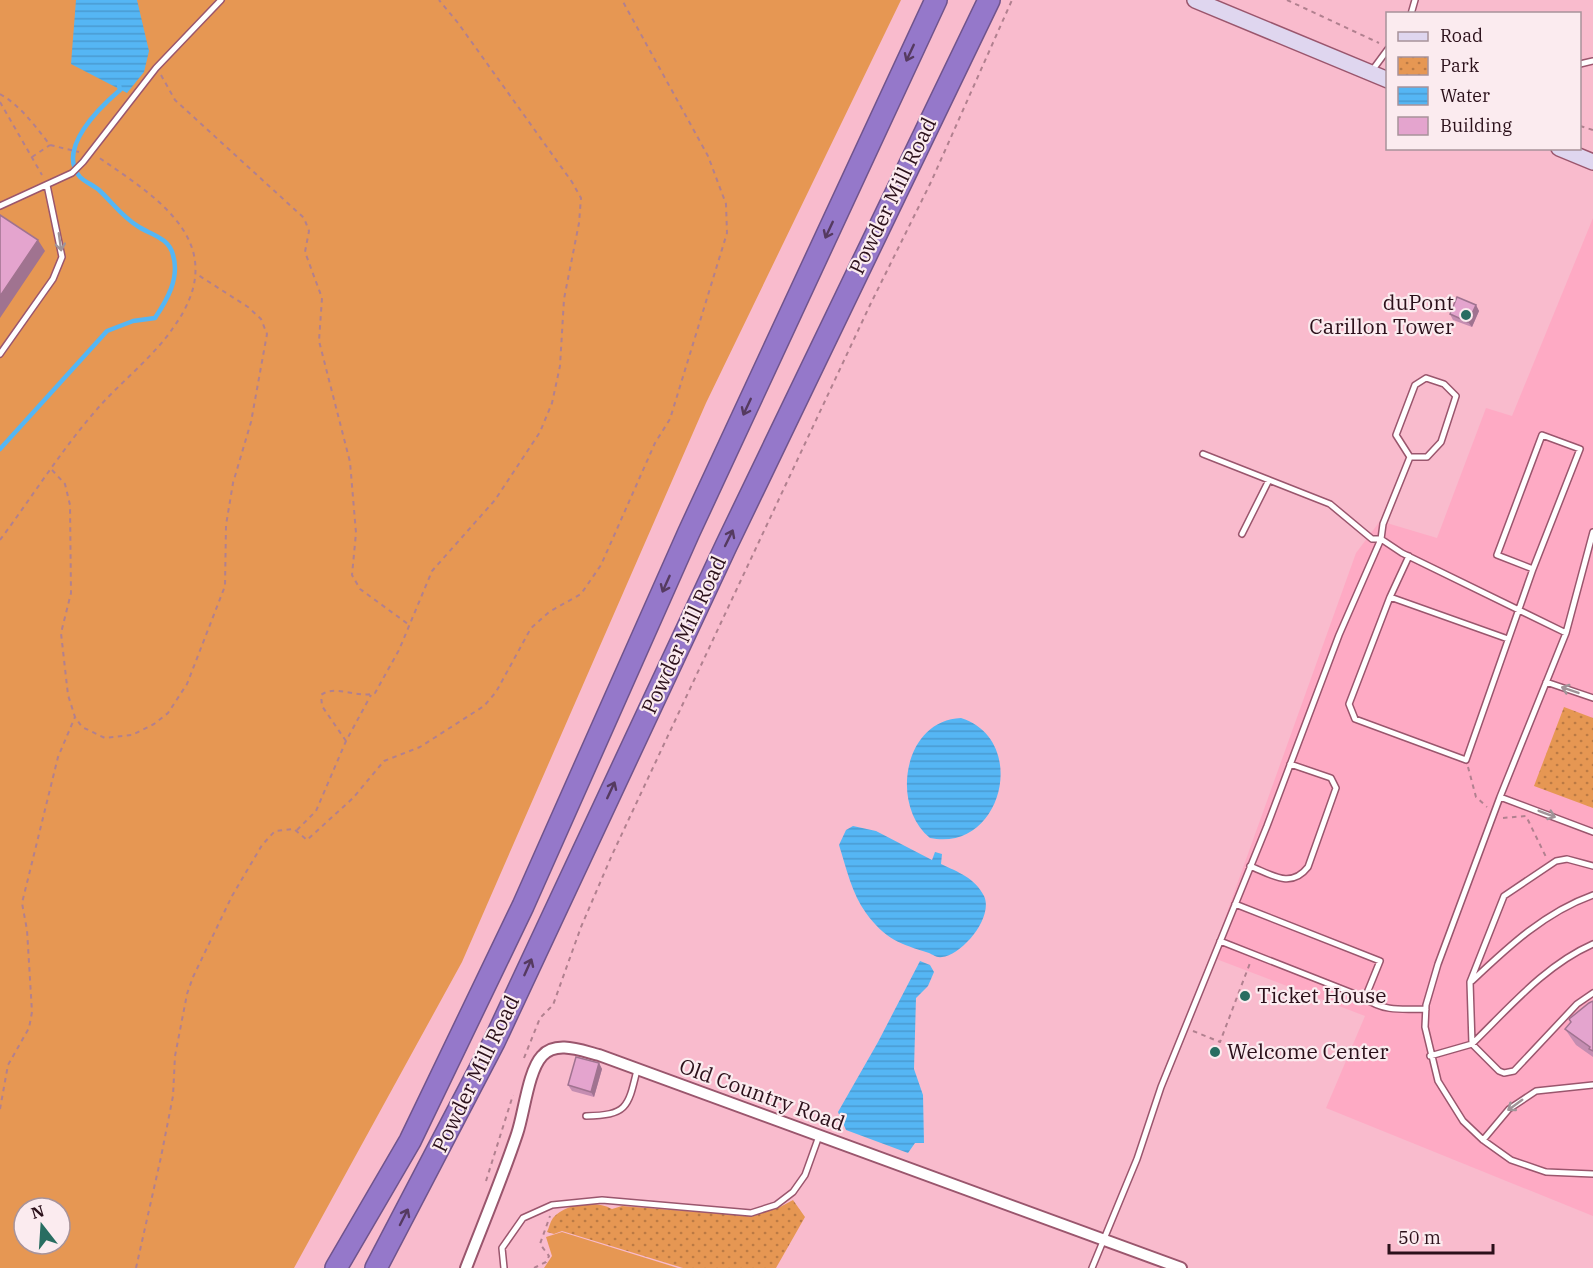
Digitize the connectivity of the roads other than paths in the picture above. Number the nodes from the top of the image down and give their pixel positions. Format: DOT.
graph roads {
  1 [pos="221,0"];
  2 [pos="936,0"];
  3 [pos="989,0"];
  4 [pos="1195,0"];
  5 [pos="1386,51"];
  6 [pos="1371,73"];
  7 [pos="1386,79"];
  8 [pos="1564,150"];
  9 [pos="1593,162"];
  10 [pos="47,185"];
  11 [pos="0,206"];
  12 [pos="0,354"];
  13 [pos="1203,454"];
  14 [pos="1410,457"];
  15 [pos="1269,480"];
  16 [pos="1593,532"];
  17 [pos="1242,534"];
  18 [pos="1381,539"];
  19 [pos="1590,552"];
  20 [pos="1409,556"];
  21 [pos="1533,569"];
  22 [pos="1390,597"];
  23 [pos="1520,610"];
  24 [pos="1566,633"];
  25 [pos="1508,639"];
  26 [pos="1546,682"];
  27 [pos="1593,698"];
  28 [pos="1290,764"];
  29 [pos="1500,797"];
  30 [pos="1593,832"];
  31 [pos="1250,866"];
  32 [pos="1593,866"];
  33 [pos="1593,896"];
  34 [pos="1235,904"];
  35 [pos="1220,941"];
  36 [pos="1593,944"];
  37 [pos="1470,982"];
  38 [pos="1593,993"];
  39 [pos="1365,998"];
  40 [pos="1426,1009"];
  41 [pos="1472,1044"];
  42 [pos="1430,1056"];
  43 [pos="637,1070"];
  44 [pos="1593,1085"];
  45 [pos="586,1116"];
  46 [pos="819,1136"];
  47 [pos="1483,1140"];
  48 [pos="1593,1174"];
  49 [pos="1103,1240"];
  50 [pos="336,1268"];
  51 [pos="376,1268"];
  52 [pos="466,1268"];
  53 [pos="504,1268"];
  54 [pos="1092,1268"];
  55 [pos="1181,1268"];
  1 -- 10 [label="lane"];
  2 -- 50 [label="highway, Powder Mill Road, one-way"];
  51 -- 3 [label="highway, Powder Mill Road, one-way"];
  4 -- 6 [label="street"];
  5 -- 6 [label="lane"];
  6 -- 7 [label="street"];
  8 -- 9 [label="street"];
  10 -- 11 [label="lane"];
  10 -- 12 [label="lane, one-way"];
  13 -- 15 [label="lane"];
  14 -- 14 [label="lane"];
  14 -- 18 [label="lane"];
  15 -- 17 [label="lane"];
  15 -- 18 [label="lane"];
  16 -- 19 [label="lane"];
  18 -- 20 [label="lane"];
  18 -- 28 [label="lane"];
  19 -- 24 [label="lane"];
  20 -- 22 [label="lane"];
  20 -- 23 [label="lane"];
  21 -- 21 [label="lane"];
  21 -- 23 [label="lane"];
  22 -- 25 [label="lane"];
  22 -- 25 [label="lane"];
  23 -- 24 [label="lane"];
  23 -- 25 [label="lane"];
  24 -- 26 [label="lane"];
  27 -- 26 [label="lane, one-way"];
  26 -- 29 [label="lane"];
  28 -- 31 [label="lane"];
  28 -- 31 [label="lane"];
  29 -- 30 [label="lane, one-way"];
  29 -- 40 [label="lane"];
  31 -- 34 [label="lane"];
  32 -- 37 [label="lane"];
  33 -- 37 [label="lane"];
  34 -- 35 [label="lane"];
  34 -- 39 [label="lane"];
  35 -- 39 [label="lane"];
  35 -- 49 [label="lane"];
  36 -- 41 [label="lane"];
  37 -- 41 [label="lane"];
  38 -- 41 [label="lane"];
  39 -- 40 [label="lane"];
  40 -- 42 [label="lane"];
  41 -- 42 [label="lane"];
  42 -- 47 [label="lane"];
  43 -- 45 [label="lane"];
  43 -- 46 [label="street, Old Country Road"];
  43 -- 52 [label="street, Old Country Road"];
  44 -- 47 [label="lane, one-way"];
  46 -- 49 [label="street, Old Country Road"];
  46 -- 53 [label="lane"];
  47 -- 48 [label="lane"];
  49 -- 54 [label="lane"];
  49 -- 55 [label="street, Old Country Road"];
}
